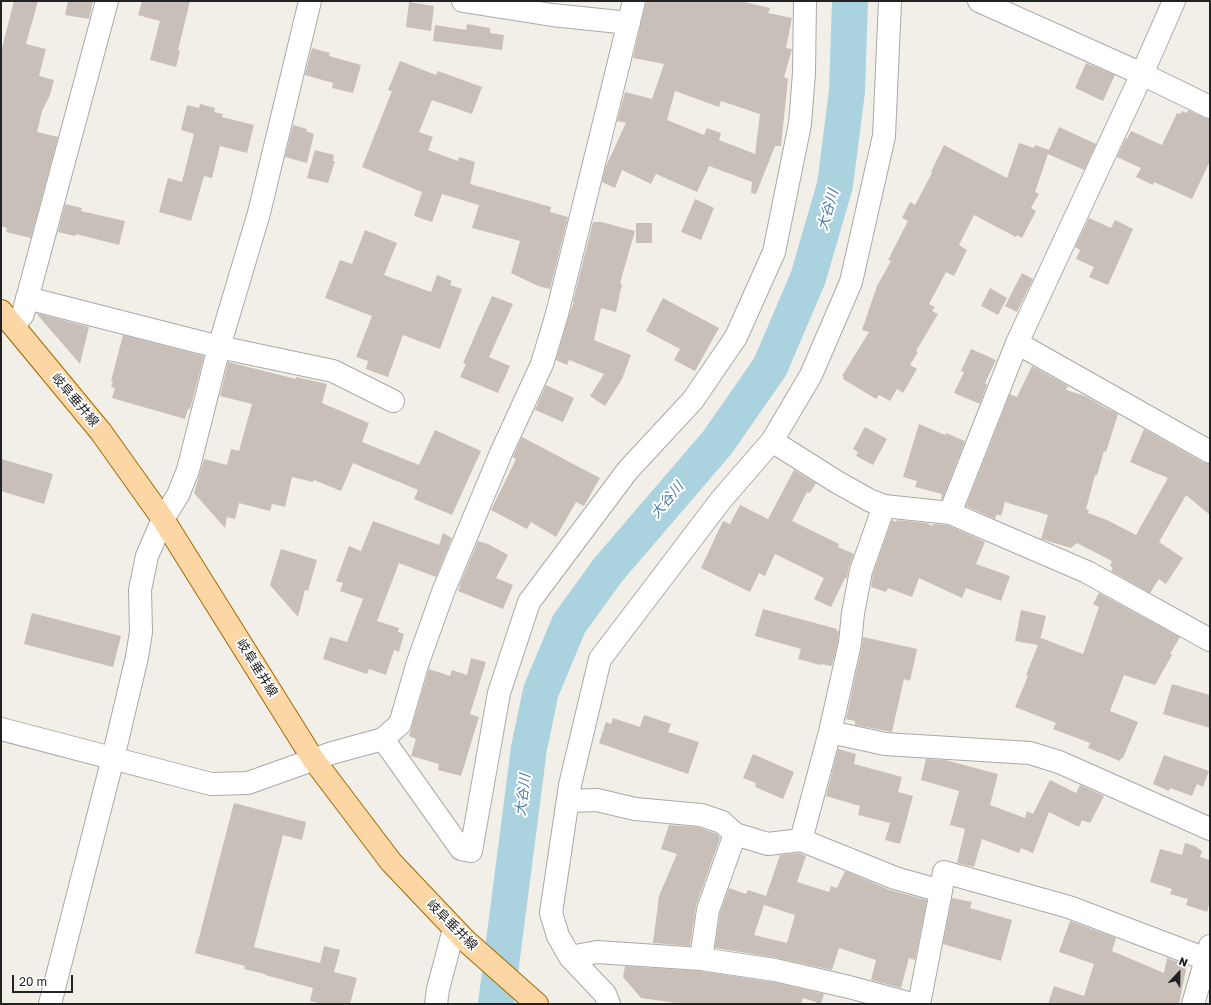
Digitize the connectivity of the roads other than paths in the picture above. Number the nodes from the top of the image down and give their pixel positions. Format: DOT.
graph roads {
  1 [pos="107,1"];
  2 [pos="310,1"];
  3 [pos="462,1"];
  4 [pos="634,1"];
  5 [pos="805,1"];
  6 [pos="890,1"];
  7 [pos="979,1"];
  8 [pos="1174,1"];
  9 [pos="628,23"];
  10 [pos="1142,74"];
  11 [pos="1210,107"];
  12 [pos="27,298"];
  13 [pos="8,319"];
  14 [pos="1017,343"];
  15 [pos="219,347"];
  16 [pos="393,401"];
  17 [pos="772,440"];
  18 [pos="1210,452"];
  19 [pos="884,506"];
  20 [pos="950,513"];
  21 [pos="163,520"];
  22 [pos="1210,640"];
  23 [pos="1,729"];
  24 [pos="830,732"];
  25 [pos="383,739"];
  26 [pos="113,758"];
  27 [pos="313,759"];
  28 [pos="568,801"];
  29 [pos="1210,829"];
  30 [pos="735,834"];
  31 [pos="801,840"];
  32 [pos="941,891"];
  33 [pos="460,935"];
  34 [pos="1208,952"];
  35 [pos="570,957"];
  36 [pos="701,959"];
  37 [pos="847,996"];
  38 [pos="50,1004"];
  39 [pos="436,1004"];
  40 [pos="537,1004"];
  41 [pos="609,1004"];
  42 [pos="912,1004"];
  43 [pos="919,1004"];
  44 [pos="1193,1004"];
  1 -- 12 [label="street"];
  2 -- 15 [label="street"];
  3 -- 9 [label="street"];
  4 -- 9 [label="street"];
  5 -- 25 [label="street"];
  6 -- 17 [label="street"];
  7 -- 10 [label="street"];
  8 -- 10 [label="street"];
  9 -- 25 [label="street"];
  10 -- 11 [label="street"];
  10 -- 14 [label="street"];
  12 -- 13 [label="street"];
  12 -- 15 [label="street"];
  13 -- 21 [label="main road, 岐阜垂井線"];
  14 -- 18 [label="street"];
  14 -- 20 [label="street"];
  15 -- 16 [label="street"];
  15 -- 21 [label="street"];
  17 -- 19 [label="street"];
  17 -- 28 [label="street"];
  19 -- 20 [label="street"];
  19 -- 24 [label="street"];
  20 -- 22 [label="street"];
  21 -- 26 [label="street"];
  21 -- 27 [label="main road, 岐阜垂井線"];
  23 -- 26 [label="street"];
  24 -- 29 [label="street"];
  24 -- 31 [label="street"];
  25 -- 27 [label="street"];
  26 -- 27 [label="street"];
  26 -- 38 [label="street"];
  27 -- 33 [label="main road, 岐阜垂井線"];
  28 -- 30 [label="street"];
  28 -- 35 [label="street"];
  30 -- 31 [label="street"];
  30 -- 36 [label="street"];
  31 -- 32 [label="street"];
  32 -- 34 [label="street"];
  32 -- 43 [label="street"];
  33 -- 39 [label="street"];
  33 -- 40 [label="main road, 岐阜垂井線"];
  34 -- 44 [label="street"];
  35 -- 36 [label="street"];
  35 -- 41 [label="street"];
  36 -- 37 [label="street"];
  37 -- 42 [label="street"];
}
